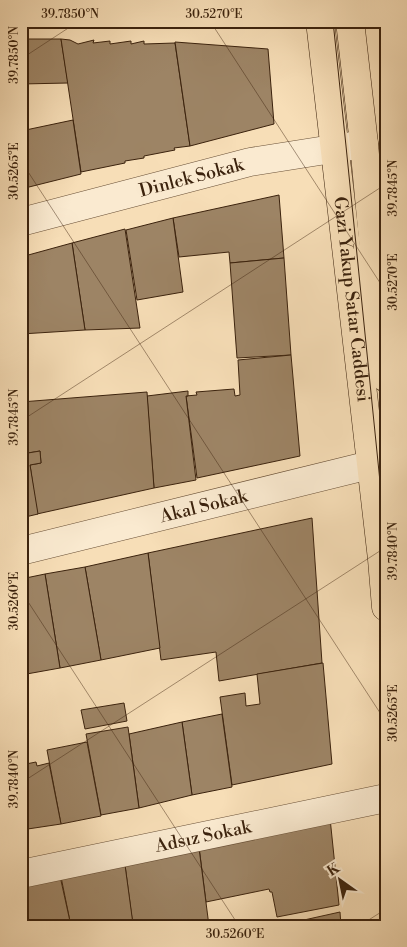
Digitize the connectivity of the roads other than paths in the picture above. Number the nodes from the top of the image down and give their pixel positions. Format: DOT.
graph roads {
  1 [pos="320,21"];
  2 [pos="350,21"];
  3 [pos="364,144"];
  4 [pos="335,148"];
  5 [pos="21,222"];
  6 [pos="386,378"];
  7 [pos="378,463"];
  8 [pos="21,551"];
  9 [pos="386,607"];
  10 [pos="386,798"];
  11 [pos="21,874"];
  1 -- 4 [label="main road, Gazi Yakup Satar Caddesi"];
  2 -- 3 [label="main road, Gazi Yakup Satar Caddesi"];
  3 -- 4 [label="street, Dinlek Sokak"];
  3 -- 6 [label="main road, Gazi Yakup Satar Caddesi"];
  4 -- 5 [label="street, Dinlek Sokak"];
  4 -- 7 [label="main road, Gazi Yakup Satar Caddesi"];
  7 -- 8 [label="street, Akal Sokak"];
  7 -- 9 [label="main road, Gazi Yakup Satar Caddesi"];
  10 -- 11 [label="street, Adsız Sokak"];
}
